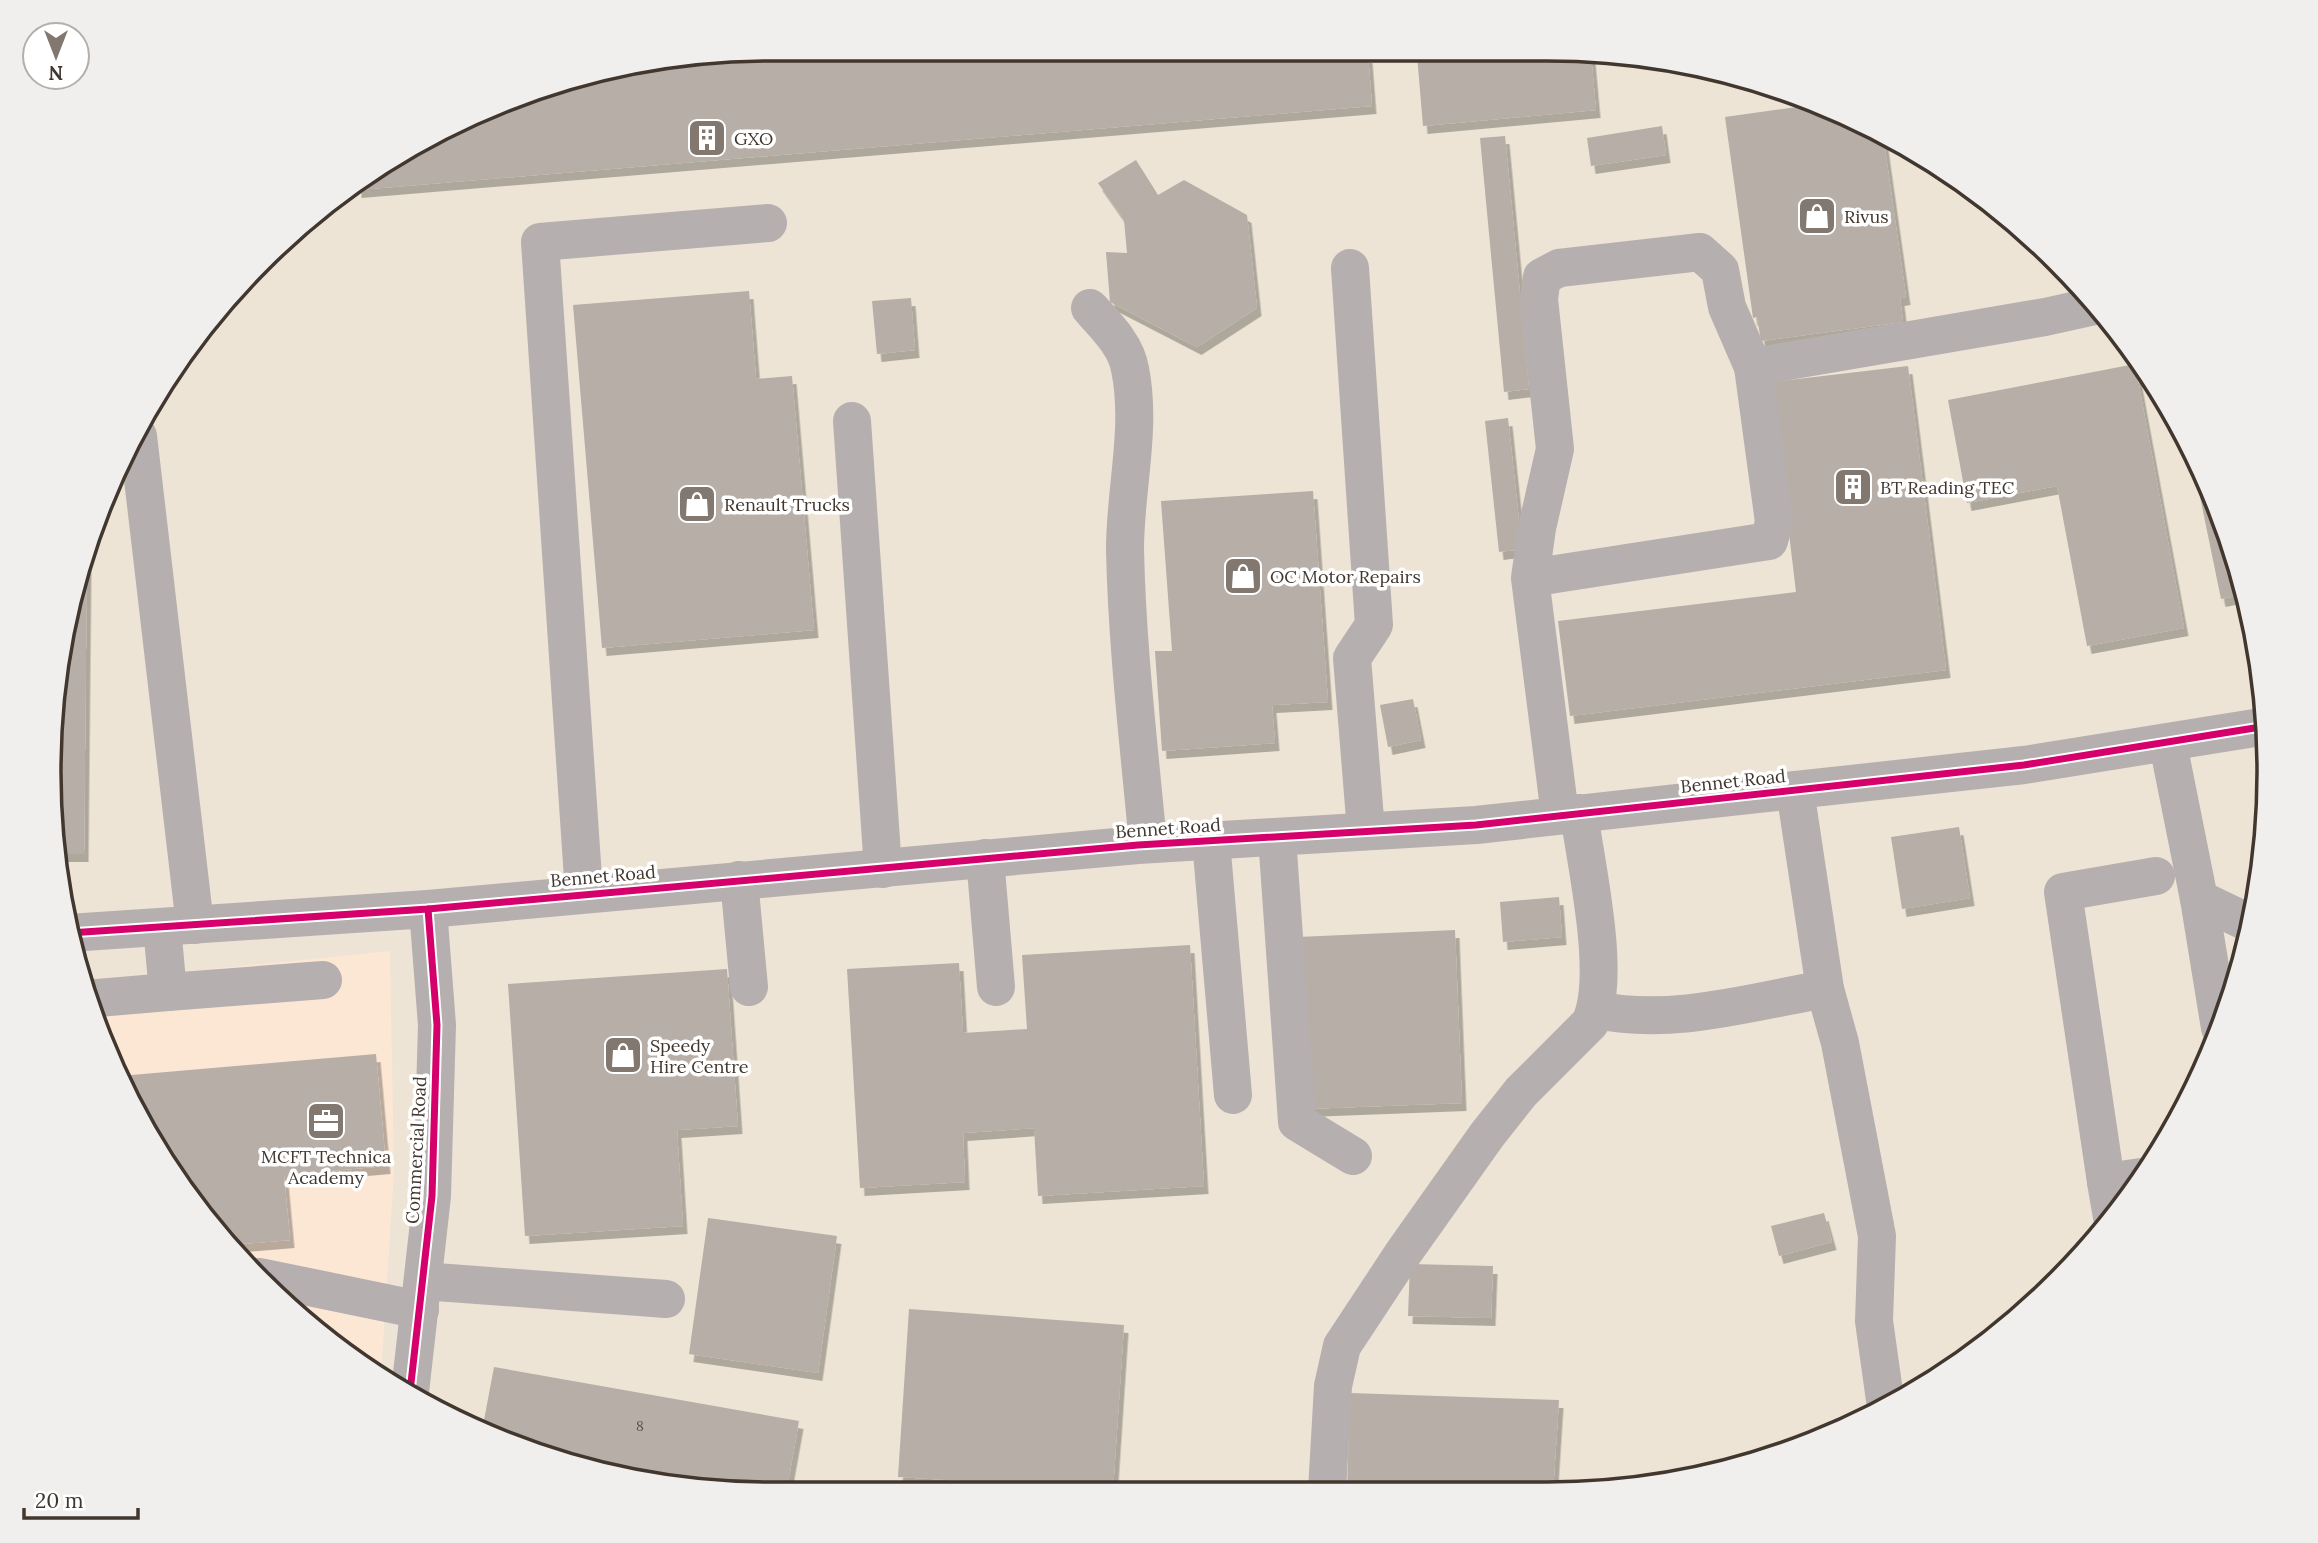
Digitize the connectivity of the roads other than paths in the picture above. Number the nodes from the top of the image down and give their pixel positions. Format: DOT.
graph roads {
  1 [pos="768,223"];
  2 [pos="1350,268"];
  3 [pos="1090,308"];
  4 [pos="2084,308"];
  5 [pos="1753,367"];
  6 [pos="852,421"];
  7 [pos="139,448"];
  8 [pos="1530,578"];
  9 [pos="2255,728"];
  10 [pos="2168,744"];
  11 [pos="1795,790"];
  12 [pos="1569,814"];
  13 [pos="1366,831"];
  14 [pos="1277,837"];
  15 [pos="1212,841"];
  16 [pos="1148,844"];
  17 [pos="985,858"];
  18 [pos="883,869"];
  19 [pos="2156,876"];
  20 [pos="739,880"];
  21 [pos="584,893"];
  22 [pos="2199,899"];
  23 [pos="428,909"];
  24 [pos="2241,919"];
  25 [pos="179,926"];
  26 [pos="80,932"];
  27 [pos="323,980"];
  28 [pos="749,987"];
  29 [pos="996,987"];
  30 [pos="1825,989"];
  31 [pos="168,992"];
  32 [pos="98,998"];
  33 [pos="2217,1007"];
  34 [pos="1597,1010"];
  35 [pos="1233,1095"];
  36 [pos="1353,1156"];
  37 [pos="2119,1192"];
  38 [pos="274,1279"];
  39 [pos="421,1295"];
  40 [pos="666,1299"];
  41 [pos="411,1384"];
  42 [pos="1885,1396"];
  43 [pos="1328,1482"];
  1 -- 21 [label="street"];
  2 -- 13 [label="street"];
  3 -- 16 [label="street"];
  4 -- 5 [label="street"];
  5 -- 8 [label="street"];
  5 -- 8 [label="street"];
  6 -- 18 [label="street"];
  7 -- 25 [label="street"];
  8 -- 12 [label="street"];
  9 -- 10 [label="street, Bennet Road"];
  10 -- 11 [label="street, Bennet Road"];
  10 -- 22 [label="street"];
  11 -- 12 [label="street, Bennet Road"];
  11 -- 30 [label="street"];
  12 -- 13 [label="street, Bennet Road"];
  12 -- 34 [label="street"];
  13 -- 14 [label="street, Bennet Road"];
  14 -- 15 [label="street, Bennet Road"];
  14 -- 36 [label="street"];
  15 -- 16 [label="street, Bennet Road"];
  15 -- 35 [label="street"];
  16 -- 17 [label="street, Bennet Road"];
  17 -- 18 [label="street, Bennet Road"];
  17 -- 29 [label="street"];
  18 -- 20 [label="street, Bennet Road"];
  19 -- 37 [label="street"];
  20 -- 21 [label="street, Bennet Road"];
  20 -- 28 [label="street"];
  21 -- 23 [label="street, Bennet Road"];
  22 -- 24 [label="street"];
  22 -- 33 [label="street"];
  23 -- 25 [label="street, Bennet Road"];
  23 -- 39 [label="street, Commercial Road"];
  25 -- 26 [label="street, Bennet Road"];
  25 -- 31 [label="street"];
  27 -- 31 [label="street"];
  30 -- 34 [label="street"];
  30 -- 42 [label="street"];
  31 -- 32 [label="street"];
  34 -- 43 [label="street"];
  38 -- 39 [label="street"];
  39 -- 40 [label="street"];
  39 -- 41 [label="street, Commercial Road"];
}
